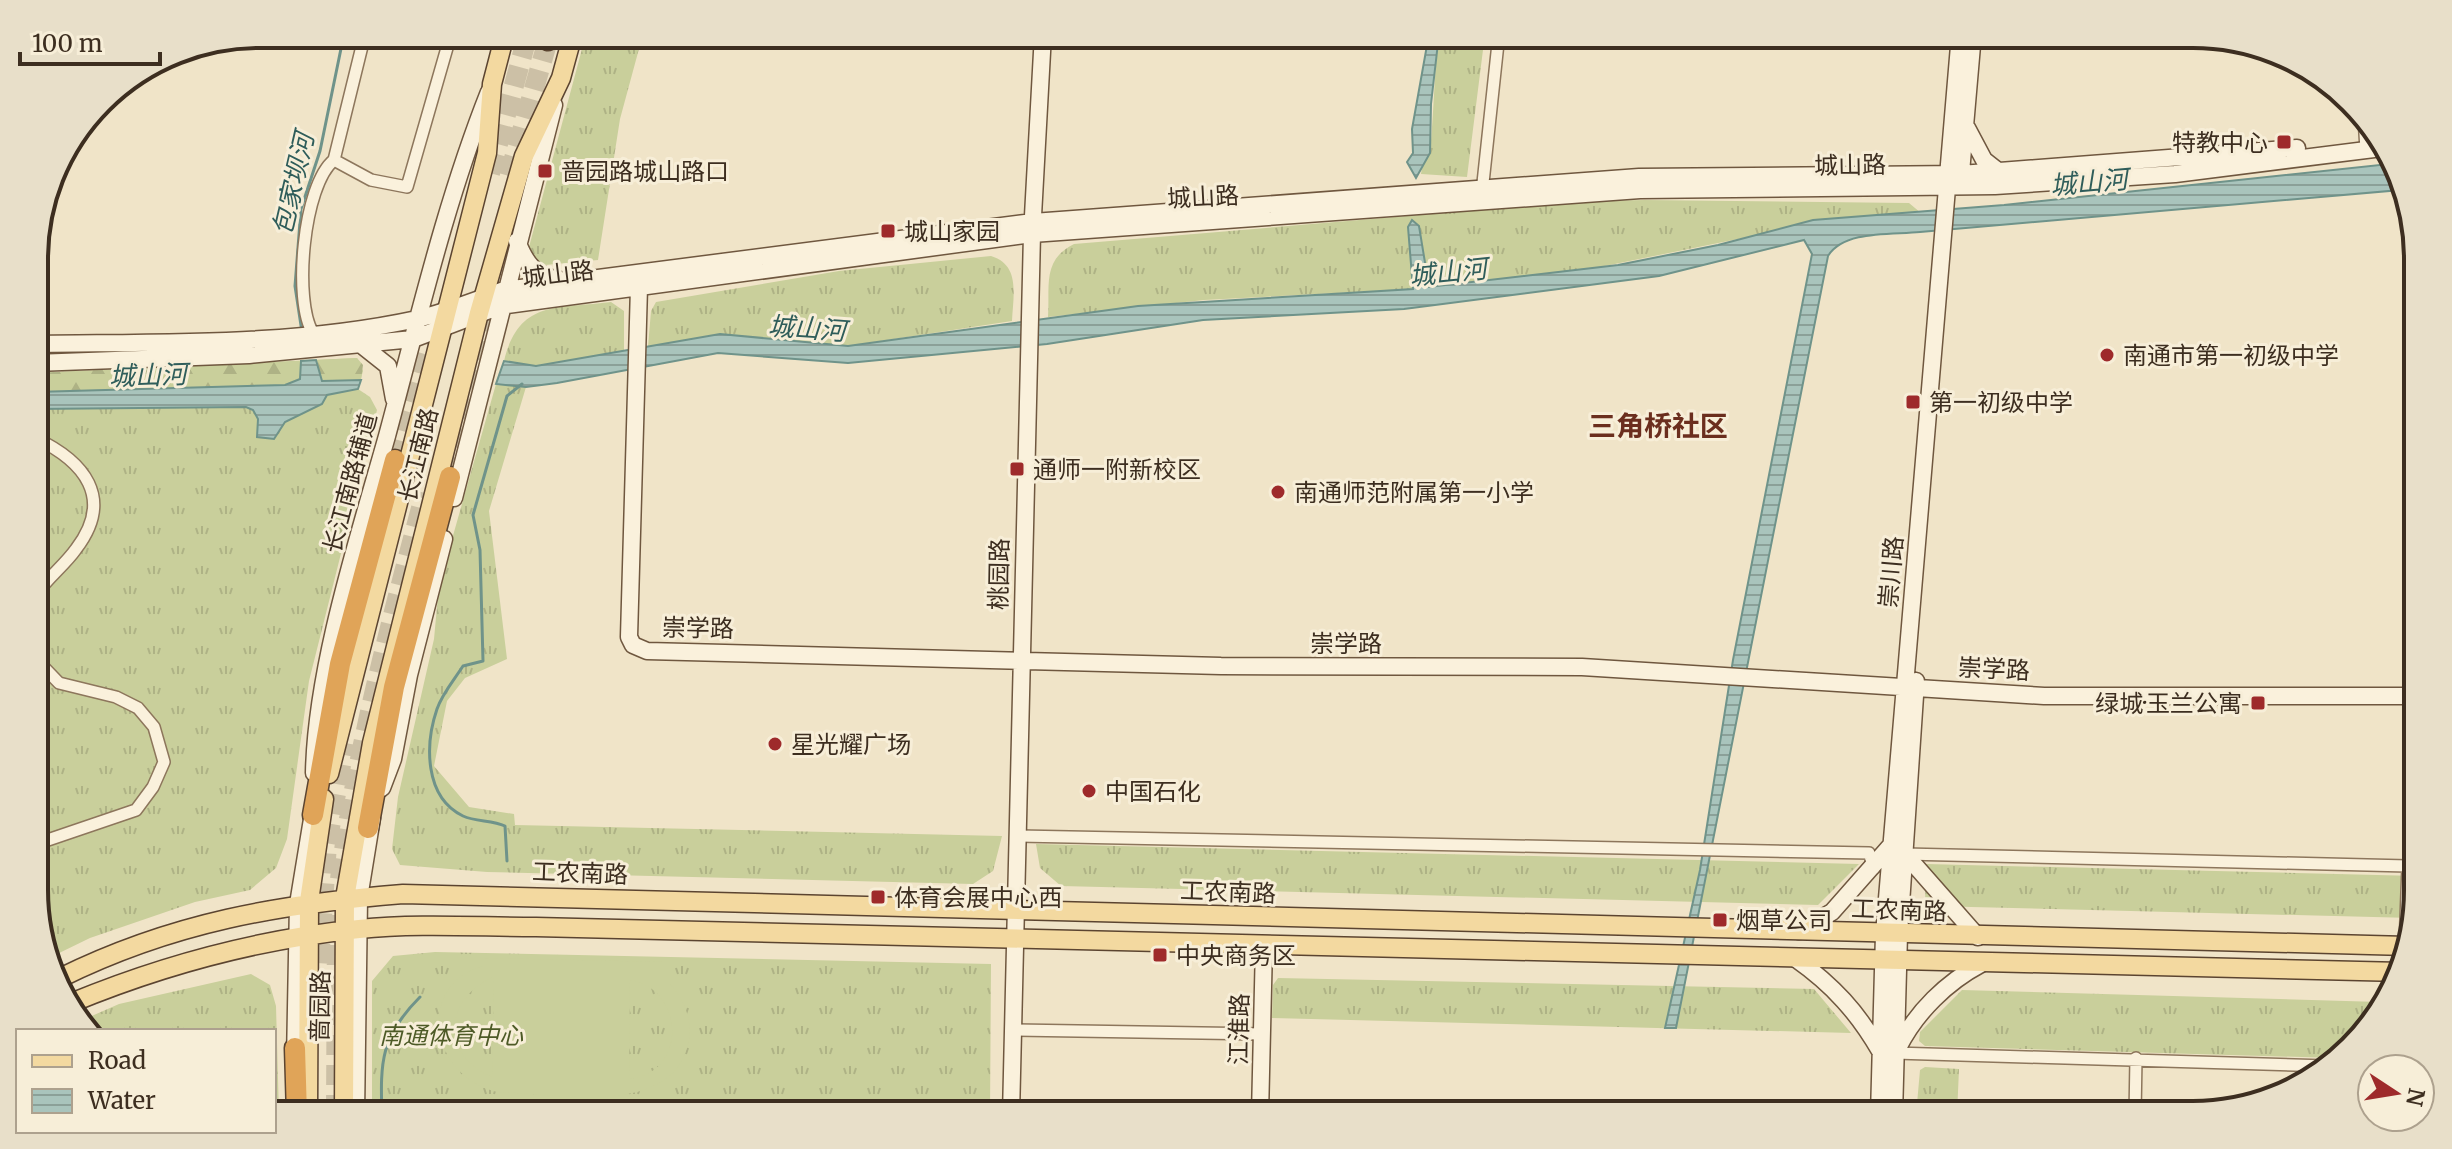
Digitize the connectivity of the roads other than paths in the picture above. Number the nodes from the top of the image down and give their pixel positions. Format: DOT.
graph roads {
  1 [pos="362,48"];
  2 [pos="447,48"];
  3 [pos="501,48"];
  4 [pos="569,48"];
  5 [pos="1042,48"];
  6 [pos="1498,48"];
  7 [pos="1959,48"];
  8 [pos="1972,48"];
  9 [pos="561,78"];
  10 [pos="492,84"];
  11 [pos="1966,123"];
  12 [pos="2370,144"];
  13 [pos="2370,144"];
  14 [pos="334,160"];
  15 [pos="1998,171"];
  16 [pos="1954,187"];
  17 [pos="1482,195"];
  18 [pos="505,224"];
  19 [pos="468,227"];
  20 [pos="1032,228"];
  21 [pos="517,241"];
  22 [pos="570,282"];
  23 [pos="639,287"];
  24 [pos="492,302"];
  25 [pos="446,317"];
  26 [pos="420,318"];
  27 [pos="413,339"];
  28 [pos="308,340"];
  29 [pos="359,343"];
  30 [pos="48,344"];
  31 [pos="48,363"];
  32 [pos="394,409"];
  33 [pos="48,446"];
  34 [pos="395,460"];
  35 [pos="450,477"];
  36 [pos="48,581"];
  37 [pos="1022,658"];
  38 [pos="48,672"];
  39 [pos="1910,688"];
  40 [pos="2404,696"];
  41 [pos="313,815"];
  42 [pos="368,828"];
  43 [pos="1019,836"];
  44 [pos="48,840"];
  45 [pos="1899,848"];
  46 [pos="2404,866"];
  47 [pos="1874,868"];
  48 [pos="352,898"];
  49 [pos="304,903"];
  50 [pos="1017,910"];
  51 [pos="352,930"];
  52 [pos="1799,931"];
  53 [pos="1891,934"];
  54 [pos="302,936"];
  55 [pos="1978,937"];
  56 [pos="1016,940"];
  57 [pos="1264,945"];
  58 [pos="2397,946"];
  59 [pos="1796,959"];
  60 [pos="1891,961"];
  61 [pos="1981,964"];
  62 [pos="2388,972"];
  63 [pos="66,975"];
  64 [pos="79,1000"];
  65 [pos="1013,1030"];
  66 [pos="1263,1034"];
  67 [pos="295,1048"];
  68 [pos="1888,1052"];
  69 [pos="2136,1058"];
  70 [pos="2311,1065"];
  71 [pos="294,1101"];
  72 [pos="308,1101"];
  73 [pos="353,1101"];
  74 [pos="1011,1101"];
  75 [pos="1261,1101"];
  76 [pos="1881,1101"];
  77 [pos="1893,1101"];
  78 [pos="2135,1101"];
  1 -- 14 [label="street"];
  2 -- 14 [label="street"];
  3 -- 10 [label="main road, 长江南路"];
  4 -- 9 [label="main road, 长江南路"];
  5 -- 20 [label="main road, 桃园路"];
  6 -- 17 [label="street"];
  7 -- 16 [label="main road, 崇川路"];
  8 -- 11 [label="main road, 崇川路"];
  9 -- 18 [label="main road, 长江南路"];
  9 -- 21 [label="main road"];
  10 -- 19 [label="main road, 长江南路"];
  10 -- 26 [label="main road, 长江南路辅道"];
  11 -- 15 [label="main road"];
  11 -- 16 [label="main road, 崇川路"];
  12 -- 16 [label="main road, 城山路"];
  13 -- 15 [label="main road, 城山路"];
  14 -- 28 [label="street"];
  15 -- 16 [label="main road, 城山路"];
  16 -- 17 [label="main road, 城山路"];
  16 -- 39 [label="main road, 崇川路"];
  17 -- 20 [label="main road, 城山路"];
  18 -- 19 [label="main road"];
  18 -- 24 [label="main road, 长江南路"];
  19 -- 25 [label="main road, 长江南路"];
  20 -- 22 [label="main road, 城山路"];
  20 -- 23 [label="main road, 城山路"];
  20 -- 37 [label="main road, 桃园路"];
  21 -- 22 [label="main road"];
  21 -- 24 [label="main road"];
  22 -- 24 [label="main road, 城山路"];
  23 -- 24 [label="main road, 城山路"];
  23 -- 37 [label="main road, 崇学路"];
  24 -- 25 [label="main road, 城山路"];
  24 -- 42 [label="main road"];
  24 -- 48 [label="main road, 长江南路"];
  25 -- 26 [label="main road, 城山路"];
  25 -- 27 [label="main road, 城山路"];
  25 -- 49 [label="main road, 长江南路"];
  26 -- 27 [label="main road, 长江南路辅道"];
  26 -- 28 [label="main road, 城山路"];
  27 -- 29 [label="main road, 城山路"];
  27 -- 32 [label="main road, 长江南路辅道"];
  28 -- 29 [label="main road, 城山路"];
  28 -- 30 [label="main road, 城山路"];
  28 -- 31 [label="main road, 城山路"];
  29 -- 32 [label="main road"];
  32 -- 41 [label="main road, 长江南路辅道"];
  33 -- 36 [label="street"];
  34 -- 41 [label="highway"];
  35 -- 42 [label="highway"];
  37 -- 39 [label="main road, 崇学路"];
  37 -- 43 [label="main road, 桃园路"];
  38 -- 44 [label="street"];
  39 -- 40 [label="main road, 崇学路"];
  39 -- 45 [label="main road, 崇川路"];
  41 -- 49 [label="main road, 长江南路辅道"];
  42 -- 48 [label="main road"];
  43 -- 47 [label="street"];
  43 -- 50 [label="main road, 桃园路"];
  45 -- 46 [label="street"];
  45 -- 47 [label="main road"];
  45 -- 53 [label="main road, 崇川路"];
  45 -- 55 [label="main road"];
  47 -- 52 [label="main road"];
  48 -- 49 [label="main road, 工农南路"];
  48 -- 50 [label="main road, 工农南路"];
  48 -- 51 [label="main road, 啬园路"];
  49 -- 54 [label="main road, 啬园路"];
  49 -- 63 [label="main road, 工农南路"];
  50 -- 52 [label="main road, 工农南路"];
  50 -- 56 [label="main road, 桃园路"];
  51 -- 54 [label="main road"];
  51 -- 56 [label="main road"];
  51 -- 73 [label="main road, 啬园路"];
  52 -- 53 [label="main road, 工农南路"];
  53 -- 55 [label="main road, 工农南路"];
  53 -- 60 [label="main road, 崇川路"];
  54 -- 64 [label="main road"];
  54 -- 67 [label="main road"];
  54 -- 72 [label="main road, 啬园路"];
  55 -- 58 [label="main road, 工农南路"];
  56 -- 57 [label="main road"];
  56 -- 65 [label="main road, 桃园路"];
  57 -- 59 [label="main road"];
  57 -- 66 [label="main road, 江淮路"];
  59 -- 60 [label="main road"];
  59 -- 68 [label="main road"];
  60 -- 61 [label="main road"];
  60 -- 68 [label="main road, 崇川路"];
  61 -- 62 [label="main road"];
  61 -- 68 [label="main road"];
  65 -- 66 [label="street"];
  65 -- 74 [label="main road, 桃园路"];
  66 -- 75 [label="main road, 江淮路"];
  67 -- 71 [label="highway"];
  68 -- 69 [label="street"];
  68 -- 76 [label="main road, 崇川路"];
  68 -- 77 [label="main road, 崇川路"];
  69 -- 70 [label="street"];
  69 -- 78 [label="street"];
}
